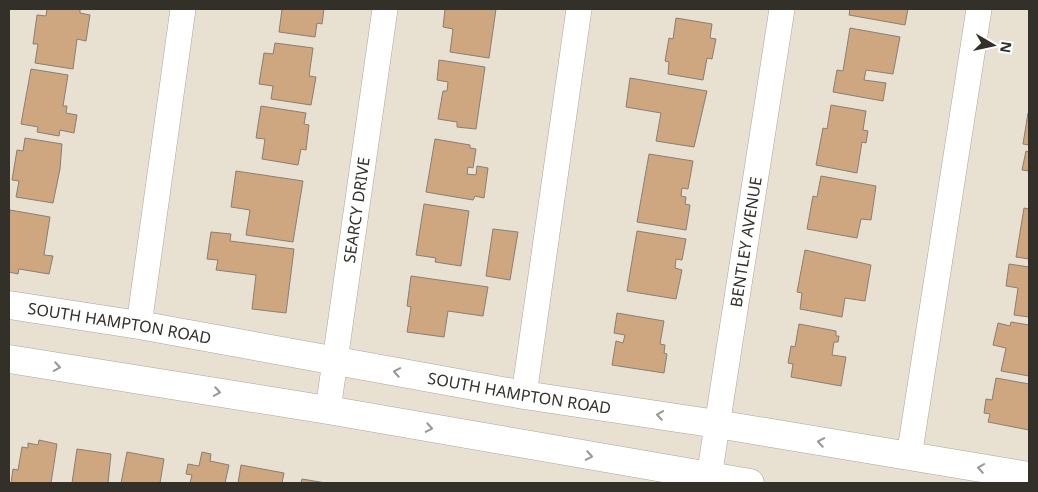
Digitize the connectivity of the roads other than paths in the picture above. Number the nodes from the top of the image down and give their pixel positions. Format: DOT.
graph roads {
  1 [pos="183,9"];
  2 [pos="384,9"];
  3 [pos="579,9"];
  4 [pos="782,9"];
  5 [pos="979,9"];
  6 [pos="9,305"];
  7 [pos="140,325"];
  8 [pos="9,359"];
  9 [pos="336,361"];
  10 [pos="524,395"];
  11 [pos="328,410"];
  12 [pos="717,424"];
  13 [pos="910,457"];
  14 [pos="1029,476"];
  15 [pos="709,477"];
  16 [pos="750,483"];
  1 -- 7 [label="street"];
  2 -- 9 [label="street, SEARCY DRIVE"];
  3 -- 10 [label="street"];
  4 -- 12 [label="street, BENTLEY AVENUE"];
  5 -- 13 [label="street"];
  6 -- 7 [label="main road, SOUTH HAMPTON ROAD"];
  7 -- 9 [label="main road, SOUTH HAMPTON ROAD"];
  8 -- 11 [label="main road, one-way"];
  10 -- 9 [label="main road, SOUTH HAMPTON ROAD, one-way"];
  9 -- 11 [label="street, SEARCY DRIVE"];
  12 -- 10 [label="main road, SOUTH HAMPTON ROAD, one-way"];
  11 -- 15 [label="main road, one-way"];
  13 -- 12 [label="main road, SOUTH HAMPTON ROAD, one-way"];
  12 -- 15 [label="street, BENTLEY AVENUE"];
  14 -- 13 [label="main road, SOUTH HAMPTON ROAD, one-way"];
  15 -- 16 [label="main road"];
}
